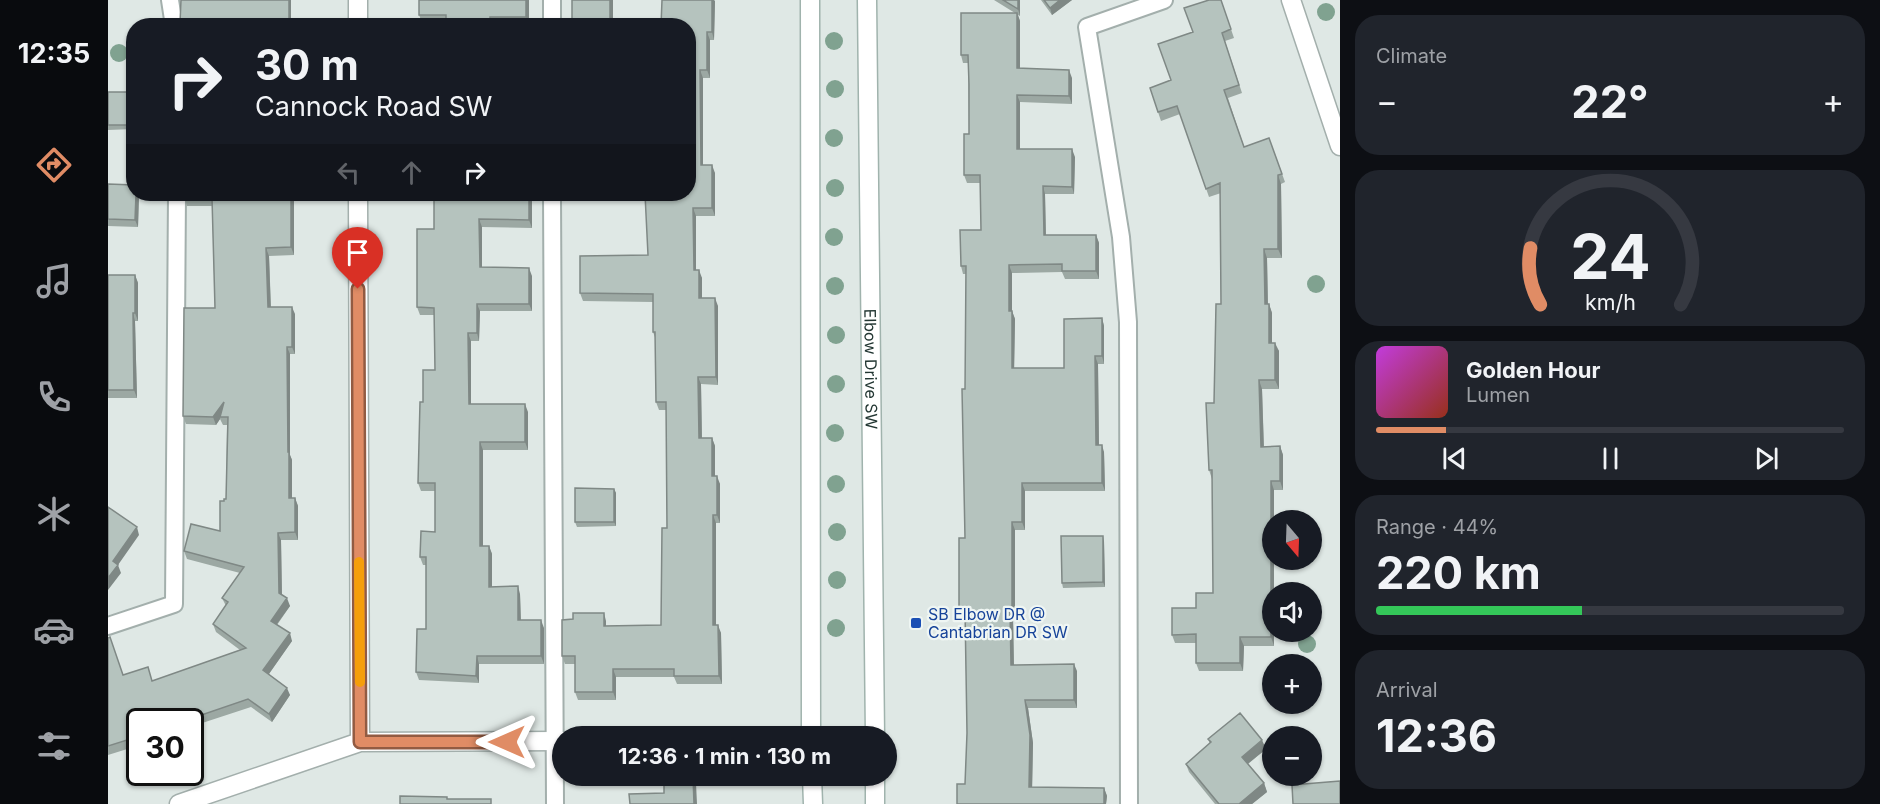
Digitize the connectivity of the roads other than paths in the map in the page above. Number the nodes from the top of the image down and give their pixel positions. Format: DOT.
graph roads {
  1 [pos="170,0"];
  2 [pos="358,0"];
  3 [pos="552,0"];
  4 [pos="810,0"];
  5 [pos="867,0"];
  6 [pos="1164,0"];
  7 [pos="1291,0"];
  8 [pos="173,18"];
  9 [pos="358,18"];
  10 [pos="552,18"];
  11 [pos="1340,146"];
  12 [pos="177,201"];
  13 [pos="358,201"];
  14 [pos="552,201"];
  15 [pos="108,626"];
  16 [pos="559,726"];
  17 [pos="811,726"];
  18 [pos="875,726"];
  19 [pos="552,741"];
  20 [pos="360,742"];
  21 [pos="556,786"];
  22 [pos="812,786"];
  23 [pos="875,786"];
  24 [pos="179,804"];
  25 [pos="555,804"];
  26 [pos="813,804"];
  27 [pos="875,804"];
  28 [pos="1129,804"];
  1 -- 8 [label="lane"];
  2 -- 9 [label="street"];
  3 -- 10 [label="lane"];
  4 -- 17 [label="street"];
  5 -- 18 [label="street, Elbow Drive SW"];
  6 -- 28 [label="lane"];
  7 -- 11 [label="street"];
  12 -- 15 [label="lane"];
  13 -- 20 [label="street"];
  14 -- 16 [label="lane"];
  19 -- 20 [label="street"];
  20 -- 24 [label="street"];
  21 -- 25 [label="lane"];
  22 -- 26 [label="street"];
  23 -- 27 [label="street"];
}
